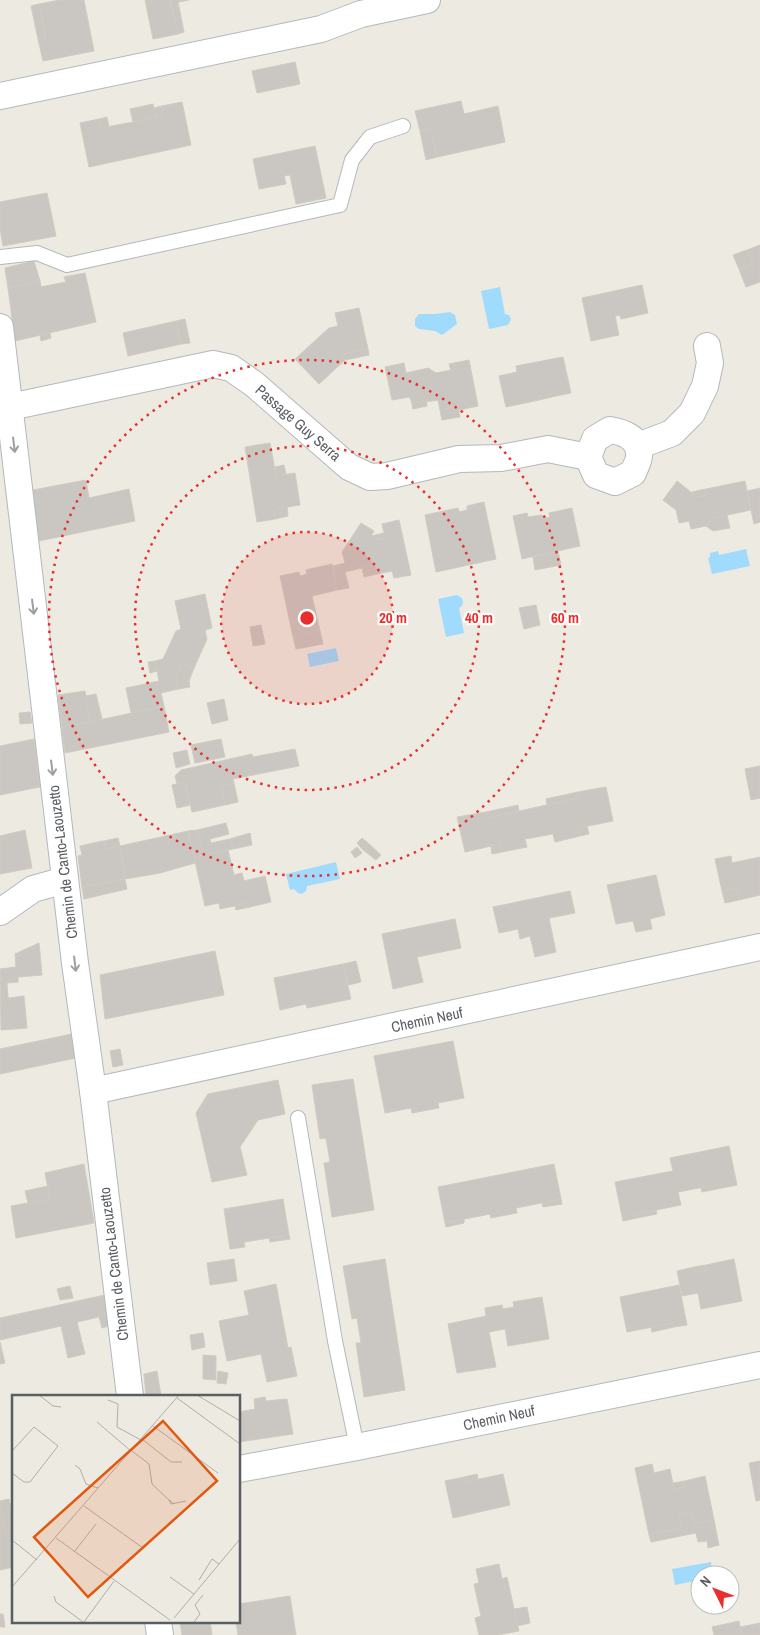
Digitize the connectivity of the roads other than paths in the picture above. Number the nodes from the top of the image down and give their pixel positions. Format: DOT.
graph roads {
  1 [pos="427,0"];
  2 [pos="0,96"];
  3 [pos="403,126"];
  4 [pos="0,257"];
  5 [pos="0,327"];
  6 [pos="707,346"];
  7 [pos="7,411"];
  8 [pos="638,446"];
  9 [pos="588,457"];
  10 [pos="65,880"];
  11 [pos="0,912"];
  12 [pos="760,947"];
  13 [pos="93,1091"];
  14 [pos="298,1118"];
  15 [pos="760,1365"];
  16 [pos="130,1395"];
  17 [pos="357,1447"];
  18 [pos="240,1469"];
  19 [pos="158,1622"];
  20 [pos="160,1635"];
  1 -- 2 [label="street"];
  3 -- 4 [label="lane"];
  5 -- 7 [label="street, Chemin de Canto-Laouzetto"];
  6 -- 8 [label="street"];
  7 -- 9 [label="street, Passage Guy Serra"];
  7 -- 10 [label="street, Chemin de Canto-Laouzetto, one-way"];
  8 -- 9 [label="street"];
  8 -- 9 [label="street"];
  10 -- 11 [label="street"];
  10 -- 13 [label="street, Chemin de Canto-Laouzetto, one-way"];
  12 -- 13 [label="street, Chemin Neuf"];
  13 -- 16 [label="street, Chemin de Canto-Laouzetto"];
  14 -- 17 [label="lane"];
  15 -- 17 [label="street, Chemin Neuf"];
  17 -- 18 [label="street, Chemin Neuf"];
  19 -- 20 [label="street"];
}
